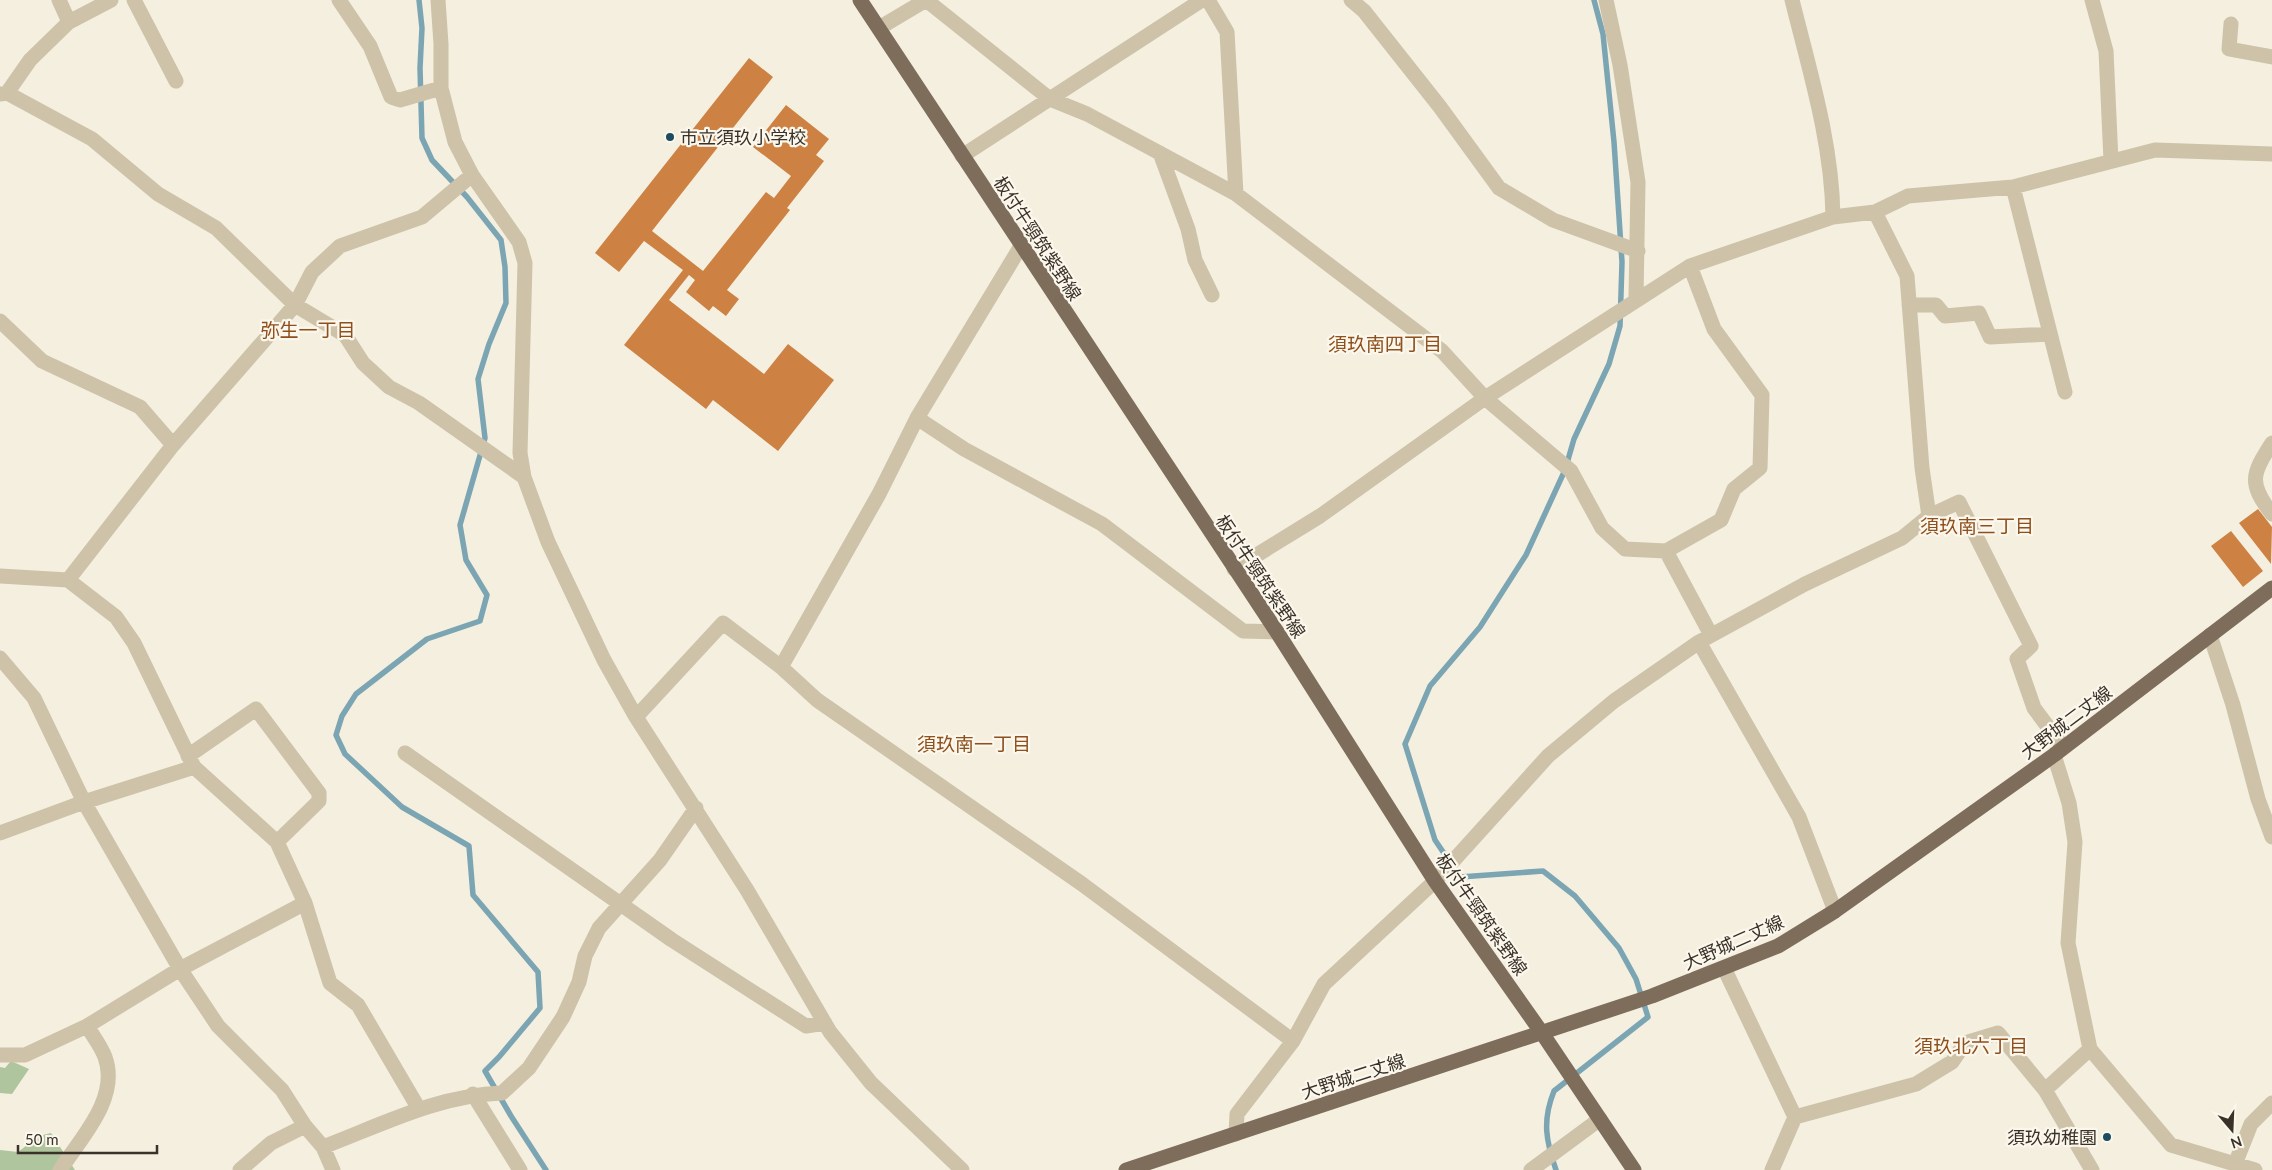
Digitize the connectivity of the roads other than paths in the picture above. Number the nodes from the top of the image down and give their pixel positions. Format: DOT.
graph roads {
  1 [pos="59,0"];
  2 [pos="111,0"];
  3 [pos="134,0"];
  4 [pos="340,0"];
  5 [pos="438,0"];
  6 [pos="860,0"];
  7 [pos="926,0"];
  8 [pos="1202,0"];
  9 [pos="1208,0"];
  10 [pos="1351,0"];
  11 [pos="1606,0"];
  12 [pos="1792,0"];
  13 [pos="2092,0"];
  14 [pos="69,22"];
  15 [pos="2231,24"];
  16 [pos="879,28"];
  17 [pos="2272,57"];
  18 [pos="176,81"];
  19 [pos="434,90"];
  20 [pos="4,94"];
  21 [pos="1050,99"];
  22 [pos="1160,153"];
  23 [pos="2272,154"];
  24 [pos="962,156"];
  25 [pos="2111,160"];
  26 [pos="472,175"];
  27 [pos="2013,186"];
  28 [pos="1236,194"];
  29 [pos="1875,212"];
  30 [pos="1834,217"];
  31 [pos="1021,246"];
  32 [pos="1638,251"];
  33 [pos="1690,266"];
  34 [pos="1212,295"];
  35 [pos="1636,299"];
  36 [pos="295,305"];
  37 [pos="1909,305"];
  38 [pos="0,321"];
  39 [pos="2050,334"];
  40 [pos="2065,392"];
  41 [pos="1485,398"];
  42 [pos="917,418"];
  43 [pos="2272,443"];
  44 [pos="173,445"];
  45 [pos="524,478"];
  46 [pos="2272,514"];
  47 [pos="1929,516"];
  48 [pos="1666,551"];
  49 [pos="1234,569"];
  50 [pos="0,576"];
  51 [pos="68,580"];
  52 [pos="2272,588"];
  53 [pos="1277,632"];
  54 [pos="2210,635"];
  55 [pos="1705,639"];
  56 [pos="0,658"];
  57 [pos="781,668"];
  58 [pos="636,717"];
  59 [pos="2059,751"];
  60 [pos="405,753"];
  61 [pos="191,762"];
  62 [pos="84,802"];
  63 [pos="696,808"];
  64 [pos="0,833"];
  65 [pos="2272,837"];
  66 [pos="277,842"];
  67 [pos="1435,881"];
  68 [pos="305,903"];
  69 [pos="621,903"];
  70 [pos="1835,910"];
  71 [pos="1724,968"];
  72 [pos="180,969"];
  73 [pos="825,1023"];
  74 [pos="87,1026"];
  75 [pos="1542,1033"];
  76 [pos="1293,1042"];
  77 [pos="2090,1049"];
  78 [pos="0,1055"];
  79 [pos="2045,1090"];
  80 [pos="473,1094"];
  81 [pos="2272,1103"];
  82 [pos="420,1109"];
  83 [pos="1796,1117"];
  84 [pos="1600,1119"];
  85 [pos="305,1126"];
  86 [pos="1236,1134"];
  87 [pos="323,1148"];
  88 [pos="2235,1164"];
  89 [pos="60,1170"];
  90 [pos="240,1170"];
  91 [pos="333,1170"];
  92 [pos="520,1170"];
  93 [pos="962,1170"];
  94 [pos="1126,1170"];
  95 [pos="1531,1170"];
  96 [pos="1634,1170"];
  97 [pos="1772,1170"];
  98 [pos="2092,1170"];
  99 [pos="2255,1170"];
  1 -- 14 [label="street"];
  2 -- 14 [label="street"];
  3 -- 18 [label="street"];
  4 -- 19 [label="street"];
  5 -- 19 [label="street"];
  6 -- 16 [label="main road, 板付牛頸筑紫野線"];
  7 -- 16 [label="street"];
  7 -- 21 [label="street"];
  8 -- 21 [label="street"];
  9 -- 28 [label="street"];
  10 -- 32 [label="street"];
  11 -- 32 [label="street"];
  12 -- 30 [label="street"];
  13 -- 25 [label="street"];
  14 -- 20 [label="street"];
  15 -- 17 [label="street"];
  16 -- 24 [label="main road, 板付牛頸筑紫野線"];
  19 -- 26 [label="street"];
  20 -- 36 [label="street"];
  21 -- 22 [label="street"];
  21 -- 24 [label="street"];
  22 -- 28 [label="street"];
  22 -- 34 [label="street"];
  23 -- 25 [label="street"];
  24 -- 31 [label="main road, 板付牛頸筑紫野線"];
  25 -- 27 [label="street"];
  26 -- 36 [label="street"];
  26 -- 45 [label="street"];
  27 -- 29 [label="street"];
  27 -- 39 [label="street"];
  28 -- 41 [label="street"];
  29 -- 30 [label="street"];
  29 -- 37 [label="street"];
  30 -- 33 [label="street"];
  31 -- 42 [label="street"];
  31 -- 49 [label="main road, 板付牛頸筑紫野線"];
  32 -- 35 [label="street"];
  33 -- 35 [label="street"];
  33 -- 48 [label="street"];
  35 -- 41 [label="street"];
  36 -- 44 [label="street"];
  36 -- 45 [label="street"];
  37 -- 39 [label="street"];
  37 -- 47 [label="street"];
  38 -- 44 [label="street"];
  39 -- 40 [label="street"];
  41 -- 48 [label="street"];
  41 -- 49 [label="street"];
  42 -- 53 [label="street"];
  42 -- 57 [label="street"];
  43 -- 46 [label="street"];
  44 -- 51 [label="street"];
  45 -- 58 [label="street"];
  47 -- 55 [label="street"];
  47 -- 59 [label="street"];
  48 -- 55 [label="street"];
  49 -- 53 [label="main road, 板付牛頸筑紫野線"];
  50 -- 51 [label="street"];
  51 -- 61 [label="street"];
  52 -- 54 [label="main road, 大野城二丈線"];
  53 -- 67 [label="main road, 板付牛頸筑紫野線"];
  54 -- 59 [label="main road, 大野城二丈線"];
  54 -- 65 [label="street"];
  55 -- 67 [label="street"];
  55 -- 70 [label="street"];
  56 -- 62 [label="street"];
  57 -- 58 [label="street"];
  57 -- 76 [label="street"];
  58 -- 63 [label="street"];
  59 -- 70 [label="main road, 大野城二丈線"];
  59 -- 77 [label="street"];
  60 -- 69 [label="street"];
  61 -- 62 [label="street"];
  61 -- 66 [label="street"];
  61 -- 66 [label="street"];
  62 -- 64 [label="street"];
  62 -- 72 [label="street"];
  63 -- 69 [label="street"];
  63 -- 73 [label="street"];
  66 -- 68 [label="street"];
  67 -- 75 [label="main road, 板付牛頸筑紫野線"];
  67 -- 76 [label="street"];
  68 -- 72 [label="street"];
  68 -- 82 [label="street"];
  69 -- 73 [label="street"];
  69 -- 80 [label="street"];
  70 -- 71 [label="main road, 大野城二丈線"];
  71 -- 75 [label="main road, 大野城二丈線"];
  71 -- 83 [label="street"];
  72 -- 74 [label="street"];
  72 -- 85 [label="street"];
  73 -- 93 [label="street"];
  74 -- 78 [label="street"];
  74 -- 89 [label="street"];
  75 -- 84 [label="main road, 板付牛頸筑紫野線"];
  75 -- 86 [label="main road, 大野城二丈線"];
  76 -- 86 [label="street"];
  77 -- 79 [label="street"];
  77 -- 88 [label="street"];
  79 -- 83 [label="street"];
  79 -- 98 [label="street"];
  80 -- 82 [label="street"];
  80 -- 92 [label="street"];
  81 -- 88 [label="street"];
  82 -- 87 [label="street"];
  83 -- 97 [label="street"];
  84 -- 95 [label="street"];
  84 -- 96 [label="main road, 板付牛頸筑紫野線"];
  85 -- 87 [label="street"];
  85 -- 90 [label="street"];
  86 -- 94 [label="main road, 大野城二丈線"];
  87 -- 91 [label="street"];
  88 -- 99 [label="street"];
}
